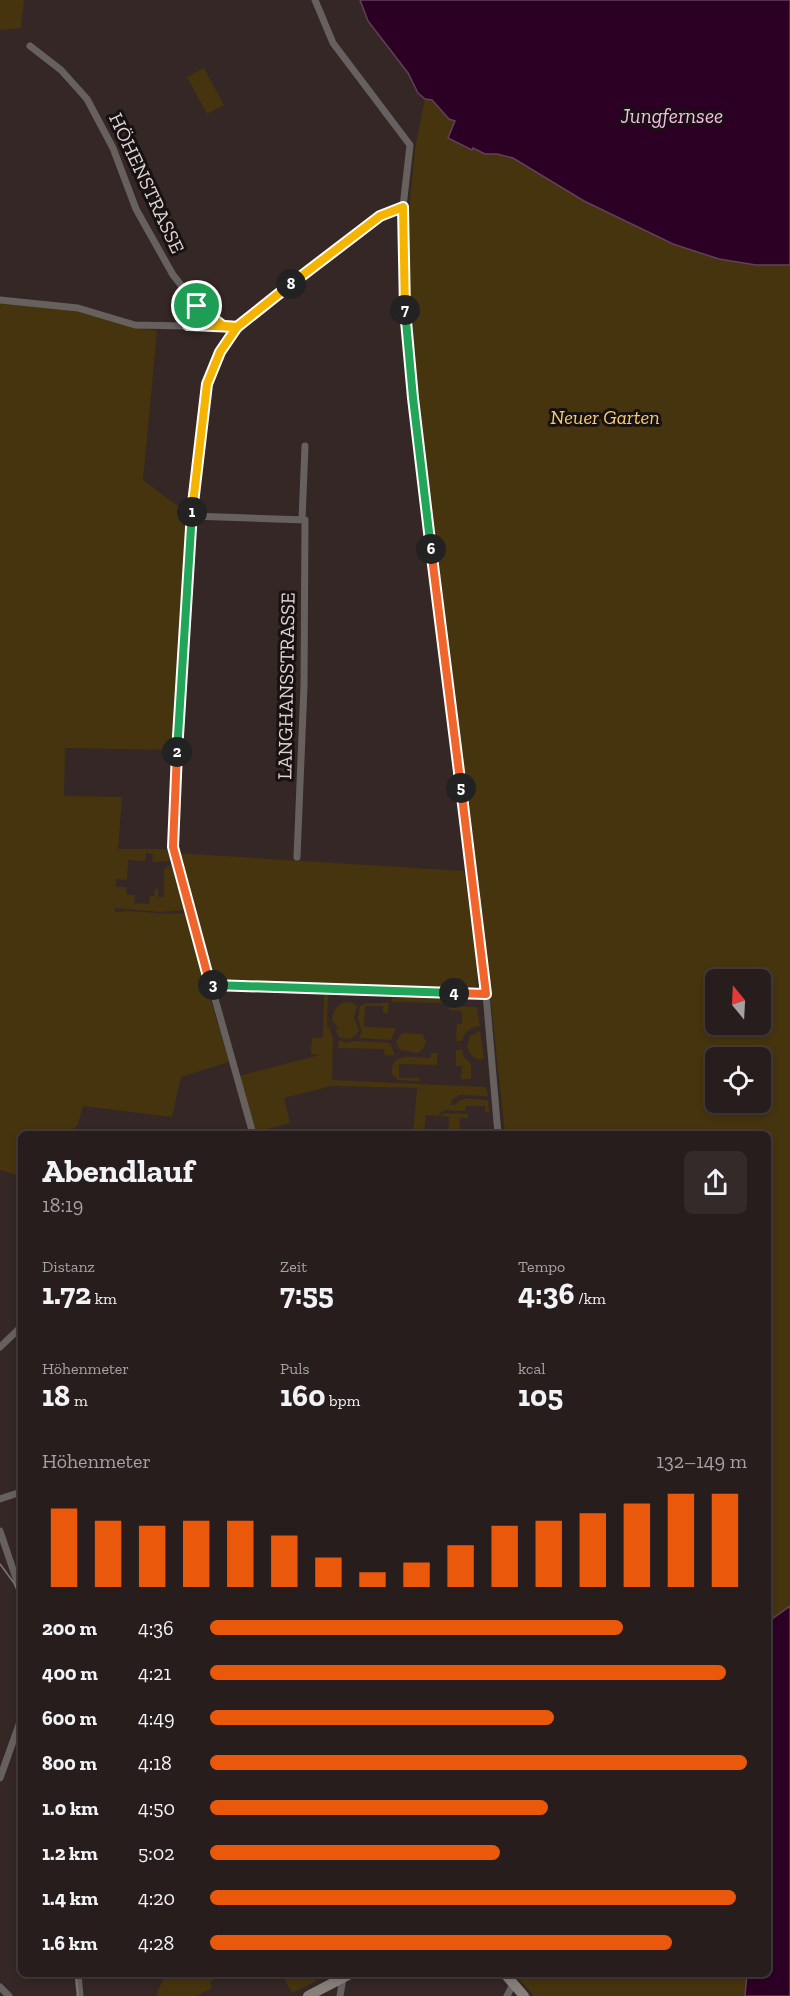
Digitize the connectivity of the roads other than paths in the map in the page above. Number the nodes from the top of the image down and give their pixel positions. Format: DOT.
graph roads {
  1 [pos="315,0"];
  2 [pos="30,46"];
  3 [pos="403,207"];
  4 [pos="0,300"];
  5 [pos="197,306"];
  6 [pos="188,325"];
  7 [pos="223,326"];
  8 [pos="237,327"];
  9 [pos="305,446"];
  10 [pos="192,516"];
  11 [pos="302,520"];
  12 [pos="297,857"];
  13 [pos="210,984"];
  14 [pos="486,994"];
  15 [pos="252,1131"];
  16 [pos="498,1131"];
  17 [pos="18,1330"];
  18 [pos="0,1347"];
  19 [pos="18,1493"];
  20 [pos="0,1499"];
  21 [pos="0,1531"];
  22 [pos="18,1584"];
  23 [pos="18,1727"];
  24 [pos="0,1778"];
  25 [pos="78,1977"];
  26 [pos="344,1977"];
  27 [pos="347,1977"];
  28 [pos="507,1977"];
  29 [pos="513,1984"];
  30 [pos="0,1987"];
  31 [pos="9,1996"];
  32 [pos="80,1996"];
  33 [pos="308,1996"];
  34 [pos="340,1996"];
  35 [pos="507,1996"];
  36 [pos="524,1996"];
  1 -- 3 [label="street"];
  2 -- 5 [label="street, HÖHENSTRASSE"];
  3 -- 8 [label="street"];
  3 -- 14 [label="street"];
  4 -- 6 [label="street"];
  5 -- 6 [label="street"];
  5 -- 7 [label="street, HÖHENSTRASSE"];
  6 -- 7 [label="street"];
  7 -- 8 [label="street"];
  8 -- 10 [label="street"];
  9 -- 11 [label="street, LANGHANSSTRASSE"];
  10 -- 11 [label="street"];
  10 -- 13 [label="street"];
  11 -- 12 [label="street, LANGHANSSTRASSE"];
  13 -- 14 [label="street"];
  13 -- 15 [label="street"];
  14 -- 16 [label="street"];
  17 -- 18 [label="street"];
  19 -- 20 [label="street"];
  21 -- 22 [label="street"];
  23 -- 24 [label="street"];
  25 -- 32 [label="street"];
  26 -- 33 [label="street"];
  27 -- 34 [label="street"];
  28 -- 29 [label="street"];
  29 -- 35 [label="street"];
  29 -- 36 [label="street"];
  30 -- 31 [label="street"];
}
